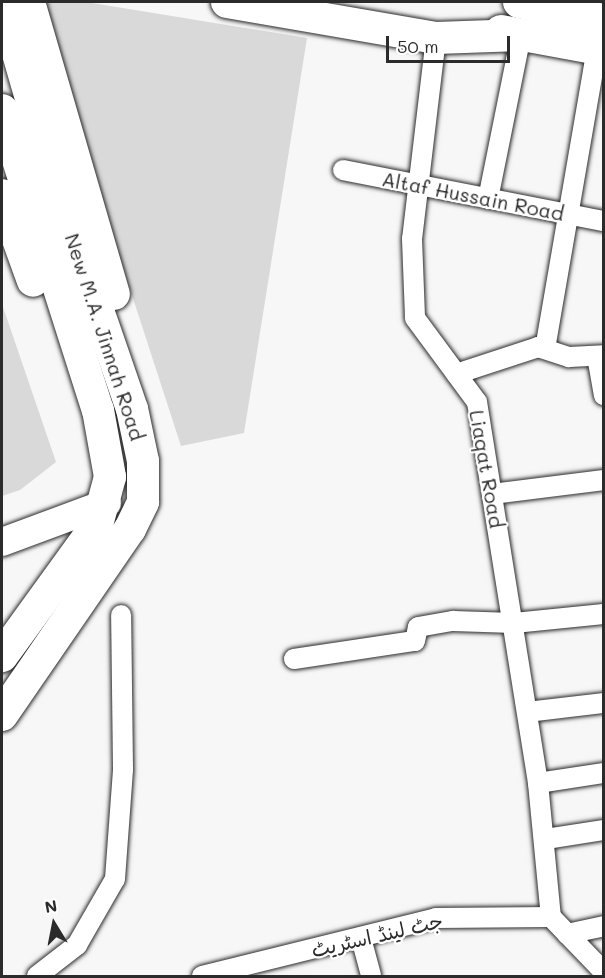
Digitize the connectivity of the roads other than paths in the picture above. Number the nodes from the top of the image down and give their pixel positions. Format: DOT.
graph roads {
  1 [pos="3,2"];
  2 [pos="29,2"];
  3 [pos="227,2"];
  4 [pos="338,2"];
  5 [pos="519,2"];
  6 [pos="597,28"];
  7 [pos="521,34"];
  8 [pos="435,38"];
  9 [pos="2,110"];
  10 [pos="343,170"];
  11 [pos="419,185"];
  12 [pos="2,195"];
  13 [pos="488,199"];
  14 [pos="568,214"];
  15 [pos="603,221"];
  16 [pos="545,349"];
  17 [pos="600,356"];
  18 [pos="456,374"];
  19 [pos="603,395"];
  20 [pos="132,409"];
  21 [pos="98,410"];
  22 [pos="603,480"];
  23 [pos="492,494"];
  24 [pos="106,503"];
  25 [pos="2,542"];
  26 [pos="603,614"];
  27 [pos="121,615"];
  28 [pos="514,623"];
  29 [pos="2,656"];
  30 [pos="294,659"];
  31 [pos="603,703"];
  32 [pos="527,712"];
  33 [pos="2,715"];
  34 [pos="603,773"];
  35 [pos="538,783"];
  36 [pos="603,830"];
  37 [pos="546,839"];
  38 [pos="551,917"];
  39 [pos="603,926"];
  40 [pos="567,934"];
  41 [pos="361,938"];
  42 [pos="259,970"];
  43 [pos="603,972"];
  44 [pos="37,976"];
  45 [pos="202,976"];
  46 [pos="371,976"];
  1 -- 20 [label="main road, New M.A. Jinnah Road"];
  2 -- 20 [label="main road"];
  3 -- 8 [label="main road"];
  4 -- 7 [label="main road"];
  5 -- 6 [label="main road"];
  6 -- 7 [label="main road"];
  6 -- 14 [label="street"];
  7 -- 8 [label="main road"];
  7 -- 13 [label="street"];
  8 -- 11 [label="street, Liaqat Road"];
  9 -- 21 [label="main road, New M.A. Jinnah Road"];
  10 -- 11 [label="street, Altaf Hussain Road"];
  11 -- 13 [label="street, Altaf Hussain Road"];
  11 -- 18 [label="street, Liaqat Road"];
  12 -- 21 [label="main road"];
  13 -- 14 [label="street, Altaf Hussain Road"];
  14 -- 15 [label="street, Altaf Hussain Road"];
  14 -- 16 [label="street"];
  16 -- 17 [label="street"];
  16 -- 18 [label="street"];
  17 -- 19 [label="street"];
  18 -- 23 [label="street, Liaqat Road"];
  20 -- 33 [label="main road, New M.A. Jinnah Road"];
  21 -- 24 [label="main road, New M.A. Jinnah Road"];
  22 -- 23 [label="street"];
  23 -- 28 [label="street, Liaqat Road"];
  24 -- 25 [label="street"];
  24 -- 29 [label="main road, New M.A. Jinnah Road"];
  26 -- 28 [label="street"];
  27 -- 44 [label="street"];
  28 -- 30 [label="street"];
  28 -- 32 [label="street, Liaqat Road"];
  31 -- 32 [label="street"];
  32 -- 35 [label="street, Liaqat Road"];
  34 -- 35 [label="street"];
  35 -- 37 [label="street, Liaqat Road"];
  36 -- 37 [label="street"];
  37 -- 38 [label="street, Liaqat Road"];
  38 -- 40 [label="street"];
  38 -- 41 [label="street, جٹ لینڈ اسٹریٹ"];
  39 -- 40 [label="street"];
  40 -- 43 [label="street"];
  41 -- 42 [label="street, جٹ لینڈ اسٹریٹ"];
  41 -- 46 [label="street"];
  42 -- 45 [label="street, جٹ لینڈ اسٹریٹ"];
}
